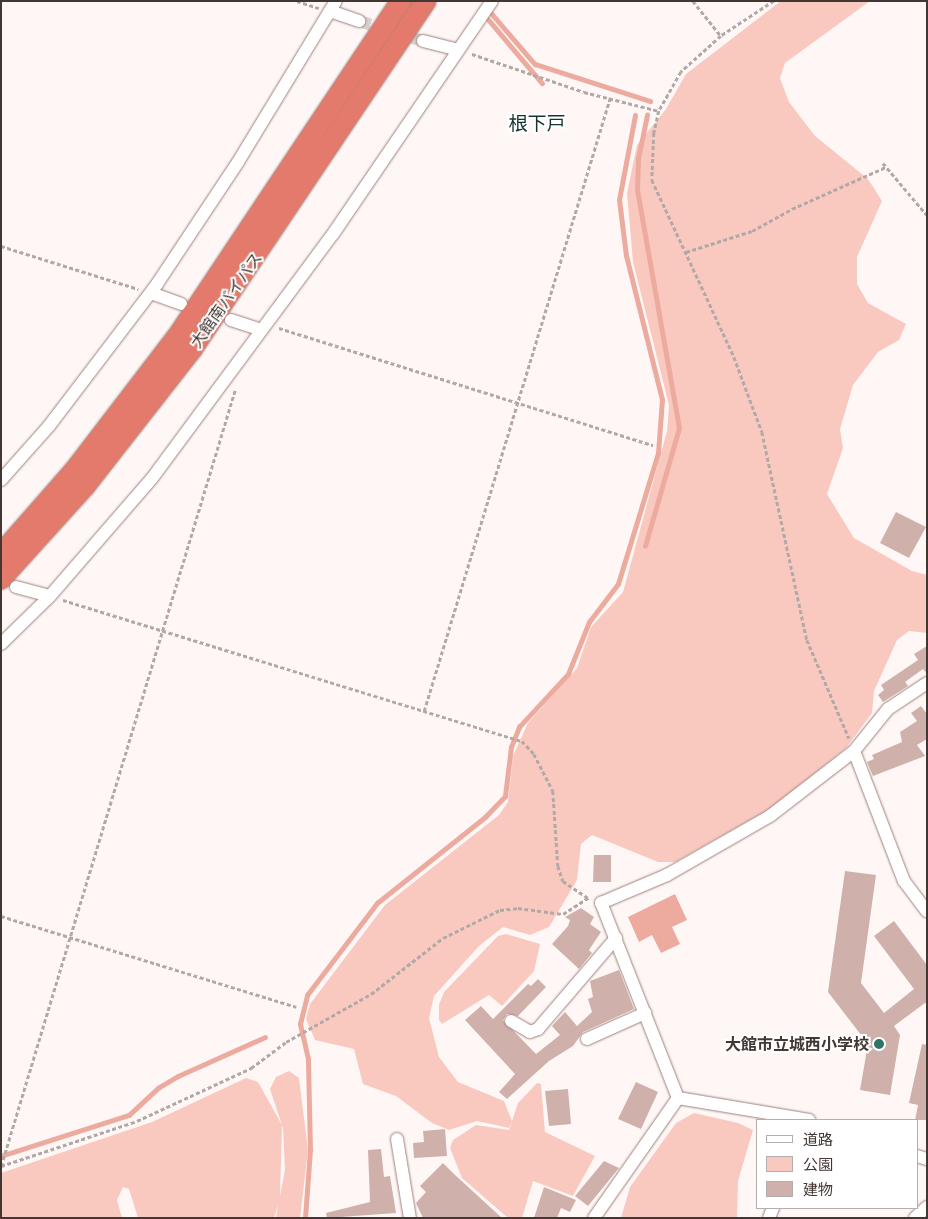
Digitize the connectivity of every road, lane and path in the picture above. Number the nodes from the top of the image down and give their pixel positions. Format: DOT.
graph roads {
  1 [pos="297,1"];
  2 [pos="385,1"];
  3 [pos="401,1"];
  4 [pos="426,1"];
  5 [pos="440,1"];
  6 [pos="492,1"];
  7 [pos="692,1"];
  8 [pos="774,1"];
  9 [pos="333,6"];
  10 [pos="359,21"];
  11 [pos="721,36"];
  12 [pos="423,41"];
  13 [pos="458,50"];
  14 [pos="610,98"];
  15 [pos="659,111"];
  16 [pos="884,163"];
  17 [pos="886,167"];
  18 [pos="287,174"];
  19 [pos="927,215"];
  20 [pos="279,224"];
  21 [pos="1,246"];
  22 [pos="686,252"];
  23 [pos="150,293"];
  24 [pos="181,304"];
  25 [pos="231,320"];
  26 [pos="263,327"];
  27 [pos="236,388"];
  28 [pos="519,403"];
  29 [pos="653,445"];
  30 [pos="1,480"];
  31 [pos="1,554"];
  32 [pos="9,583"];
  33 [pos="50,596"];
  34 [pos="164,630"];
  35 [pos="1,644"];
  36 [pos="927,683"];
  37 [pos="424,711"];
  38 [pos="854,751"];
  39 [pos="588,898"];
  40 [pos="602,903"];
  41 [pos="927,911"];
  42 [pos="1,916"];
  43 [pos="71,938"];
  44 [pos="616,938"];
  45 [pos="296,1006"];
  46 [pos="645,1012"];
  47 [pos="511,1021"];
  48 [pos="587,1039"];
  49 [pos="678,1098"];
  50 [pos="803,1119"];
  51 [pos="397,1139"];
  52 [pos="2,1165"];
  53 [pos="927,1207"];
  54 [pos="410,1218"];
  55 [pos="594,1218"];
  56 [pos="916,1218"];
  1 -- 9 [label="path"];
  2 -- 18 [label="highway"];
  3 -- 18 [label="highway, 大館南バイパス"];
  4 -- 20 [label="highway, 大館南バイパス"];
  5 -- 20 [label="highway"];
  6 -- 13 [label="street"];
  7 -- 11 [label="path"];
  8 -- 11 [label="path"];
  9 -- 10 [label="street"];
  9 -- 23 [label="street"];
  11 -- 15 [label="path"];
  12 -- 13 [label="street"];
  13 -- 14 [label="path"];
  13 -- 26 [label="street"];
  14 -- 15 [label="path"];
  14 -- 28 [label="path"];
  15 -- 22 [label="path"];
  16 -- 17 [label="path"];
  17 -- 19 [label="path"];
  17 -- 22 [label="path"];
  18 -- 31 [label="highway, 大館南バイパス"];
  20 -- 32 [label="highway, 大館南バイパス"];
  21 -- 23 [label="path"];
  22 -- 38 [label="path"];
  23 -- 24 [label="street"];
  23 -- 30 [label="street"];
  25 -- 26 [label="street"];
  26 -- 28 [label="path"];
  26 -- 33 [label="street"];
  27 -- 34 [label="path"];
  28 -- 29 [label="path"];
  28 -- 37 [label="path"];
  32 -- 33 [label="street"];
  33 -- 34 [label="path"];
  33 -- 35 [label="street"];
  34 -- 37 [label="path"];
  34 -- 43 [label="path"];
  36 -- 38 [label="street"];
  37 -- 39 [label="path"];
  38 -- 40 [label="street"];
  38 -- 41 [label="street"];
  39 -- 40 [label="path"];
  39 -- 52 [label="path"];
  40 -- 44 [label="street"];
  42 -- 43 [label="path"];
  43 -- 45 [label="path"];
  43 -- 52 [label="path"];
  44 -- 46 [label="street"];
  44 -- 47 [label="street"];
  46 -- 48 [label="street"];
  46 -- 49 [label="street"];
  49 -- 50 [label="street"];
  49 -- 55 [label="street"];
  51 -- 54 [label="street"];
  53 -- 56 [label="street"];
}
